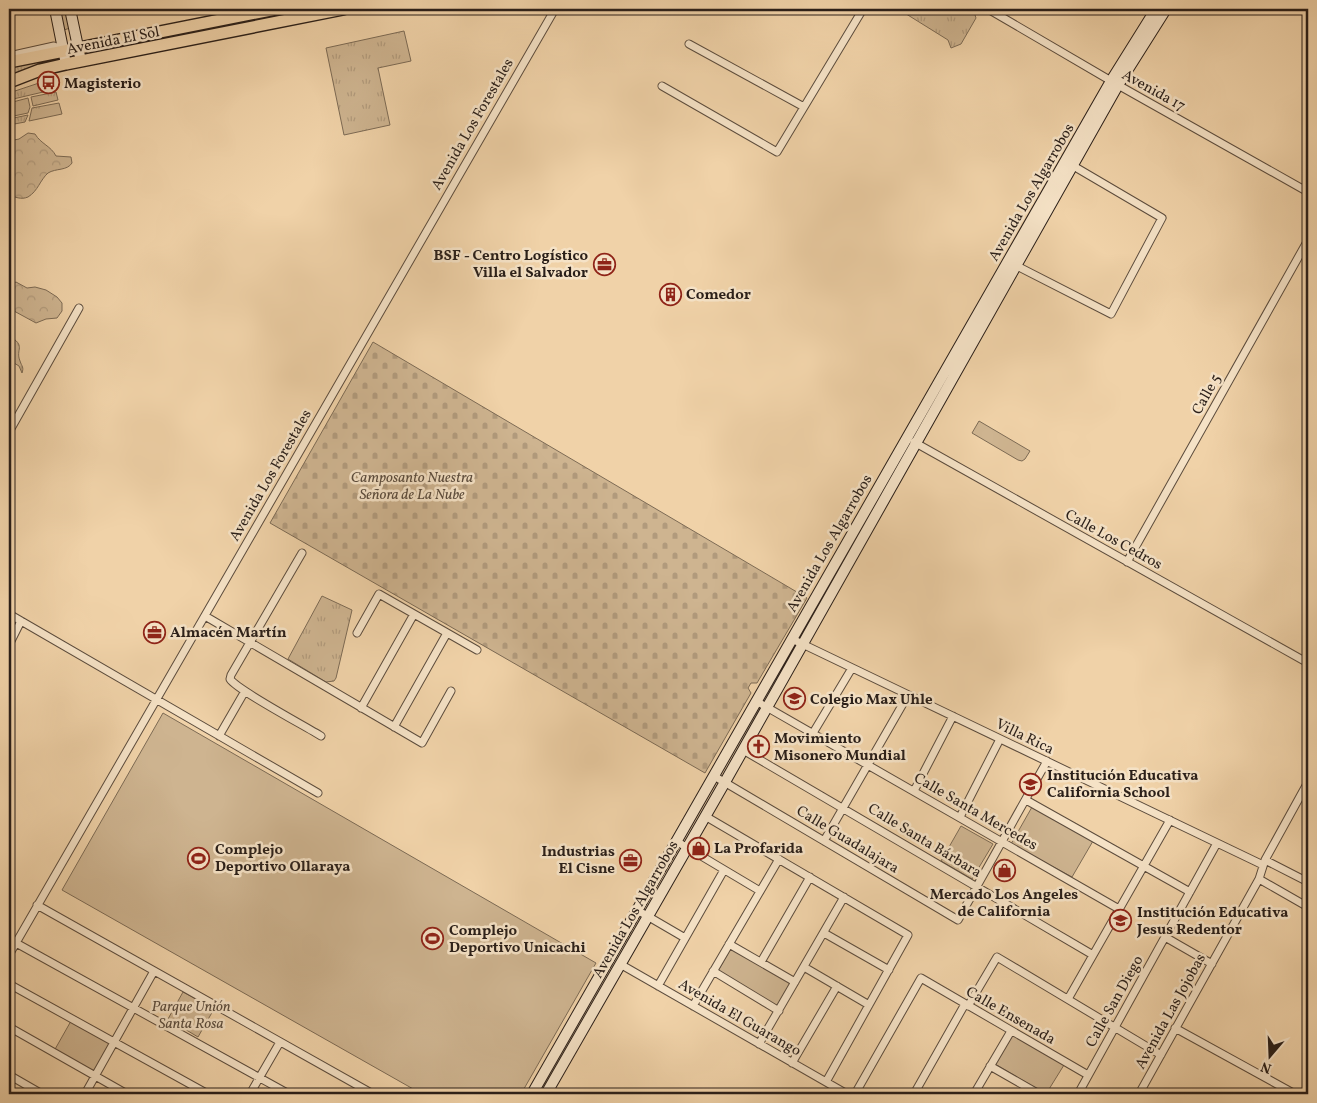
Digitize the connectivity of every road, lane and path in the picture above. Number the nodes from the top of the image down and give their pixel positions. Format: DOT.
graph roads {
  1 [pos="54,9"];
  2 [pos="70,9"];
  3 [pos="276,9"];
  4 [pos="343,9"];
  5 [pos="555,9"];
  6 [pos="863,9"];
  7 [pos="988,9"];
  8 [pos="1156,9"];
  9 [pos="1166,9"];
  10 [pos="689,44"];
  11 [pos="78,48"];
  12 [pos="63,50"];
  13 [pos="9,56"];
  14 [pos="81,61"];
  15 [pos="9,62"];
  16 [pos="66,64"];
  17 [pos="9,82"];
  18 [pos="1114,83"];
  19 [pos="662,86"];
  20 [pos="804,107"];
  21 [pos="1068,164"];
  22 [pos="1308,192"];
  23 [pos="1308,240"];
  24 [pos="1012,263"];
  25 [pos="79,308"];
  26 [pos="9,432"];
  27 [pos="911,440"];
  28 [pos="302,553"];
  29 [pos="1127,562"];
  30 [pos="9,614"];
  31 [pos="414,614"];
  32 [pos="204,616"];
  33 [pos="21,621"];
  34 [pos="357,633"];
  35 [pos="447,633"];
  36 [pos="792,639"];
  37 [pos="250,643"];
  38 [pos="802,644"];
  39 [pos="9,645"];
  40 [pos="477,650"];
  41 [pos="1308,663"];
  42 [pos="852,668"];
  43 [pos="245,691"];
  44 [pos="451,691"];
  45 [pos="908,695"];
  46 [pos="157,700"];
  47 [pos="756,701"];
  48 [pos="767,707"];
  49 [pos="361,708"];
  50 [pos="953,716"];
  51 [pos="394,727"];
  52 [pos="813,733"];
  53 [pos="219,736"];
  54 [pos="321,736"];
  55 [pos="1000,739"];
  56 [pos="743,750"];
  57 [pos="1047,761"];
  58 [pos="868,765"];
  59 [pos="714,776"];
  60 [pos="725,782"];
  61 [pos="1308,782"];
  62 [pos="914,791"];
  63 [pos="318,793"];
  64 [pos="1026,800"];
  65 [pos="844,808"];
  66 [pos="705,816"];
  67 [pos="960,817"];
  68 [pos="1170,820"];
  69 [pos="676,841"];
  70 [pos="824,841"];
  71 [pos="1002,842"];
  72 [pos="1217,843"];
  73 [pos="687,848"];
  74 [pos="779,859"];
  75 [pos="1264,862"];
  76 [pos="1144,866"];
  77 [pos="724,870"];
  78 [pos="810,877"];
  79 [pos="1259,879"];
  80 [pos="1308,882"];
  81 [pos="977,886"];
  82 [pos="760,891"];
  83 [pos="1190,892"];
  84 [pos="844,897"];
  85 [pos="37,905"];
  86 [pos="1308,907"];
  87 [pos="1120,909"];
  88 [pos="637,910"];
  89 [pos="648,916"];
  90 [pos="824,933"];
  91 [pos="1165,937"];
  92 [pos="685,938"];
  93 [pos="16,943"];
  94 [pos="729,944"];
  95 [pos="9,955"];
  96 [pos="1093,955"];
  97 [pos="609,958"];
  98 [pos="761,962"];
  99 [pos="620,964"];
  100 [pos="1212,964"];
  101 [pos="804,967"];
  102 [pos="889,970"];
  103 [pos="154,971"];
  104 [pos="713,971"];
  105 [pos="796,982"];
  106 [pos="9,984"];
  107 [pos="658,986"];
  108 [pos="837,986"];
  109 [pos="1068,999"];
  110 [pos="870,1005"];
  111 [pos="966,1005"];
  112 [pos="693,1006"];
  113 [pos="134,1008"];
  114 [pos="779,1011"];
  115 [pos="9,1027"];
  116 [pos="1115,1027"];
  117 [pos="1176,1028"];
  118 [pos="1011,1031"];
  119 [pos="114,1042"];
  120 [pos="280,1042"];
  121 [pos="760,1044"];
  122 [pos="1161,1055"];
  123 [pos="792,1063"];
  124 [pos="990,1066"];
  125 [pos="9,1075"];
  126 [pos="1088,1075"];
  127 [pos="95,1076"];
  128 [pos="259,1078"];
  129 [pos="826,1082"];
  130 [pos="42,1094"];
  131 [pos="85,1094"];
  132 [pos="127,1094"];
  133 [pos="208,1094"];
  134 [pos="250,1094"];
  135 [pos="289,1094"];
  136 [pos="373,1094"];
  137 [pos="532,1094"];
  138 [pos="546,1094"];
  139 [pos="847,1094"];
  140 [pos="855,1094"];
  141 [pos="914,1094"];
  142 [pos="974,1094"];
  143 [pos="1039,1094"];
  144 [pos="1078,1094"];
  145 [pos="1139,1094"];
  146 [pos="1295,1094"];
  1 -- 12 [label="street"];
  2 -- 11 [label="street"];
  3 -- 11 [label="main road, Avenida El Sol"];
  4 -- 14 [label="main road, Avenida El Sol"];
  5 -- 32 [label="street, Avenida Los Forestales"];
  6 -- 20 [label="street"];
  7 -- 18 [label="street, Avenida 17"];
  8 -- 18 [label="street, Avenida Los Algarrobos"];
  9 -- 18 [label="street, Avenida Los Algarrobos"];
  10 -- 20 [label="street"];
  11 -- 12 [label="main road, Avenida El Sol"];
  11 -- 14 [label="street"];
  12 -- 13 [label="street, Avenida El Sol"];
  12 -- 15 [label="main road, Avenida El Sol"];
  12 -- 16 [label="street"];
  14 -- 16 [label="main road, Avenida El Sol"];
  16 -- 17 [label="main road, Avenida El Sol"];
  18 -- 21 [label="street, Avenida Los Algarrobos"];
  18 -- 22 [label="street, Avenida 17"];
  19 -- 20 [label="street"];
  21 -- 24 [label="street, Avenida Los Algarrobos"];
  21 -- 24 [label="street"];
  23 -- 29 [label="street, Calle 5"];
  24 -- 27 [label="street, Avenida Los Algarrobos"];
  25 -- 26 [label="street"];
  27 -- 29 [label="street, Calle Los Cedros"];
  27 -- 36 [label="street, Avenida Los Algarrobos"];
  27 -- 38 [label="street, Avenida Los Algarrobos"];
  28 -- 37 [label="street"];
  29 -- 41 [label="street, Calle Los Cedros"];
  30 -- 33 [label="street"];
  31 -- 34 [label="street"];
  31 -- 35 [label="street"];
  31 -- 49 [label="street"];
  32 -- 37 [label="street"];
  32 -- 46 [label="street, Avenida Los Forestales"];
  33 -- 39 [label="street"];
  33 -- 46 [label="street"];
  35 -- 40 [label="street"];
  35 -- 51 [label="street"];
  36 -- 38 [label="street, Villa Rica"];
  36 -- 47 [label="street, Avenida Los Algarrobos"];
  37 -- 43 [label="street"];
  37 -- 49 [label="street"];
  38 -- 42 [label="street, Villa Rica"];
  38 -- 48 [label="street, Avenida Los Algarrobos"];
  42 -- 45 [label="street, Villa Rica"];
  42 -- 52 [label="street"];
  43 -- 53 [label="street"];
  43 -- 54 [label="street"];
  44 -- 51 [label="street"];
  45 -- 50 [label="street, Villa Rica"];
  45 -- 58 [label="street"];
  46 -- 53 [label="street"];
  46 -- 85 [label="street, Avenida Los Forestales"];
  47 -- 48 [label="street, Calle Santa Mercedes"];
  47 -- 59 [label="street, Avenida Los Algarrobos"];
  48 -- 52 [label="street, Calle Santa Mercedes"];
  48 -- 56 [label="street, Avenida Los Algarrobos"];
  49 -- 51 [label="street"];
  50 -- 55 [label="street, Villa Rica"];
  50 -- 62 [label="street"];
  52 -- 58 [label="street, Calle Santa Mercedes"];
  53 -- 63 [label="street"];
  55 -- 57 [label="street, Villa Rica"];
  55 -- 67 [label="street"];
  56 -- 60 [label="street, Avenida Los Algarrobos"];
  56 -- 65 [label="street, Calle Santa Bárbara"];
  57 -- 64 [label="street"];
  57 -- 68 [label="street, Villa Rica"];
  58 -- 62 [label="street, Calle Santa Mercedes"];
  58 -- 65 [label="street"];
  59 -- 60 [label="street, Calle Guadalajara"];
  59 -- 69 [label="street, Avenida Los Algarrobos"];
  60 -- 66 [label="street, Avenida Los Algarrobos"];
  60 -- 70 [label="street, Calle Guadalajara"];
  61 -- 75 [label="street, Avenida Las Jojobas"];
  62 -- 67 [label="street, Calle Santa Mercedes"];
  64 -- 71 [label="street"];
  64 -- 76 [label="street"];
  65 -- 70 [label="street"];
  65 -- 81 [label="street, Calle Santa Bárbara"];
  66 -- 73 [label="street, Avenida Los Algarrobos"];
  66 -- 74 [label="street"];
  67 -- 71 [label="street, Calle Santa Mercedes"];
  68 -- 72 [label="street, Villa Rica"];
  68 -- 76 [label="street"];
  69 -- 73 [label="street"];
  69 -- 88 [label="street, Avenida Los Algarrobos"];
  70 -- 81 [label="street, Calle Guadalajara"];
  71 -- 81 [label="street"];
  71 -- 87 [label="street, Calle Santa Mercedes"];
  72 -- 75 [label="street, Villa Rica"];
  72 -- 83 [label="street, Calle San Diego"];
  73 -- 77 [label="street"];
  73 -- 89 [label="street, Avenida Los Algarrobos"];
  74 -- 78 [label="street"];
  74 -- 82 [label="street"];
  75 -- 79 [label="street, Avenida Las Jojobas"];
  75 -- 80 [label="street, Villa Rica"];
  76 -- 83 [label="street"];
  76 -- 87 [label="street"];
  77 -- 82 [label="street"];
  77 -- 92 [label="street"];
  78 -- 84 [label="street"];
  78 -- 98 [label="street"];
  79 -- 86 [label="street"];
  79 -- 100 [label="street, Avenida Las Jojobas"];
  81 -- 96 [label="street, Calle Santa Bárbara"];
  82 -- 94 [label="street"];
  83 -- 91 [label="street, Calle San Diego"];
  84 -- 90 [label="street"];
  84 -- 102 [label="street"];
  85 -- 93 [label="street, Avenida Los Forestales"];
  85 -- 103 [label="street"];
  87 -- 96 [label="street"];
  88 -- 89 [label="street"];
  88 -- 97 [label="street, Avenida Los Algarrobos"];
  89 -- 92 [label="street"];
  89 -- 99 [label="street, Avenida Los Algarrobos"];
  90 -- 101 [label="street"];
  90 -- 102 [label="street"];
  91 -- 100 [label="street"];
  91 -- 116 [label="street, Calle San Diego"];
  92 -- 107 [label="street"];
  93 -- 95 [label="street, Avenida Los Forestales"];
  93 -- 113 [label="street"];
  94 -- 98 [label="street"];
  94 -- 104 [label="street"];
  96 -- 109 [label="street"];
  97 -- 99 [label="street"];
  97 -- 137 [label="street, Avenida Los Algarrobos"];
  98 -- 105 [label="street"];
  99 -- 107 [label="street, Avenida El Guarango"];
  99 -- 138 [label="street, Avenida Los Algarrobos"];
  100 -- 117 [label="street, Avenida Las Jojobas"];
  101 -- 105 [label="street"];
  101 -- 108 [label="street"];
  102 -- 110 [label="street"];
  103 -- 113 [label="street"];
  103 -- 120 [label="street"];
  104 -- 112 [label="street"];
  104 -- 114 [label="street"];
  105 -- 114 [label="street"];
  106 -- 119 [label="street"];
  107 -- 112 [label="street, Avenida El Guarango"];
  108 -- 110 [label="street"];
  108 -- 123 [label="street"];
  109 -- 111 [label="street"];
  109 -- 116 [label="street"];
  110 -- 129 [label="street"];
  111 -- 118 [label="street, Calle Ensenada"];
  111 -- 140 [label="street, Calle Ensenada"];
  111 -- 141 [label="street"];
  112 -- 121 [label="street, Avenida El Guarango"];
  113 -- 119 [label="street"];
  113 -- 128 [label="street"];
  114 -- 121 [label="street"];
  115 -- 127 [label="street"];
  116 -- 122 [label="street"];
  116 -- 126 [label="street, Calle San Diego"];
  117 -- 122 [label="street, Avenida Las Jojobas"];
  117 -- 146 [label="street"];
  118 -- 124 [label="street"];
  118 -- 126 [label="street, Calle Ensenada"];
  119 -- 127 [label="street"];
  119 -- 133 [label="street"];
  120 -- 128 [label="street"];
  120 -- 136 [label="street"];
  121 -- 123 [label="street, Avenida El Guarango"];
  122 -- 145 [label="street, Avenida Las Jojobas"];
  123 -- 129 [label="street, Avenida El Guarango"];
  124 -- 142 [label="street"];
  124 -- 143 [label="street"];
  125 -- 130 [label="street"];
  126 -- 144 [label="street, Calle San Diego"];
  127 -- 131 [label="street"];
  127 -- 132 [label="street"];
  128 -- 134 [label="street"];
  128 -- 135 [label="street"];
  129 -- 139 [label="street, Avenida El Guarango"];
}
